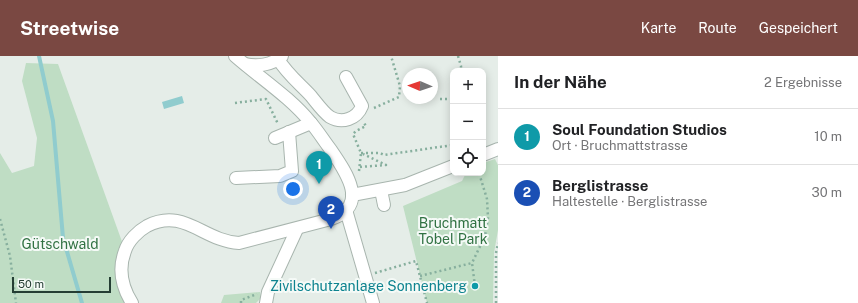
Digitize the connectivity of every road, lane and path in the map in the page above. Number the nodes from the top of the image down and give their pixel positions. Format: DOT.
graph roads {
  1 [pos="391,56"];
  2 [pos="458,56"];
  3 [pos="280,58"];
  4 [pos="240,60"];
  5 [pos="461,68"];
  6 [pos="346,77"];
  7 [pos="440,99"];
  8 [pos="450,99"];
  9 [pos="235,103"];
  10 [pos="359,114"];
  11 [pos="311,123"];
  12 [pos="356,131"];
  13 [pos="283,135"];
  14 [pos="450,145"];
  15 [pos="498,149"];
  16 [pos="361,153"];
  17 [pos="486,154"];
  18 [pos="450,167"];
  19 [pos="480,176"];
  20 [pos="236,178"];
  21 [pos="381,190"];
  22 [pos="352,195"];
  23 [pos="384,205"];
  24 [pos="346,210"];
  25 [pos="0,219"];
  26 [pos="297,229"];
  27 [pos="498,242"];
  28 [pos="472,263"];
  29 [pos="365,276"];
  30 [pos="420,276"];
  31 [pos="475,286"];
  32 [pos="264,298"];
  33 [pos="16,303"];
  34 [pos="132,303"];
  35 [pos="241,303"];
  36 [pos="373,303"];
  37 [pos="427,303"];
  38 [pos="496,303"];
  1 -- 10 [label="path"];
  2 -- 5 [label="path"];
  3 -- 4 [label="street"];
  3 -- 10 [label="street"];
  4 -- 11 [label="street"];
  6 -- 10 [label="street"];
  7 -- 8 [label="path"];
  9 -- 13 [label="path"];
  11 -- 13 [label="street"];
  11 -- 22 [label="street"];
  12 -- 16 [label="path"];
  13 -- 20 [label="street"];
  14 -- 16 [label="path"];
  15 -- 17 [label="street"];
  16 -- 16 [label="path"];
  18 -- 21 [label="street"];
  19 -- 28 [label="path"];
  21 -- 22 [label="street"];
  21 -- 23 [label="street"];
  22 -- 24 [label="street"];
  24 -- 26 [label="street"];
  24 -- 29 [label="street"];
  25 -- 33 [label="path"];
  26 -- 32 [label="street"];
  26 -- 34 [label="street"];
  27 -- 38 [label="path"];
  28 -- 30 [label="path"];
  28 -- 31 [label="path"];
  29 -- 30 [label="path"];
  29 -- 36 [label="street"];
  30 -- 37 [label="path"];
  32 -- 35 [label="path"];
}
